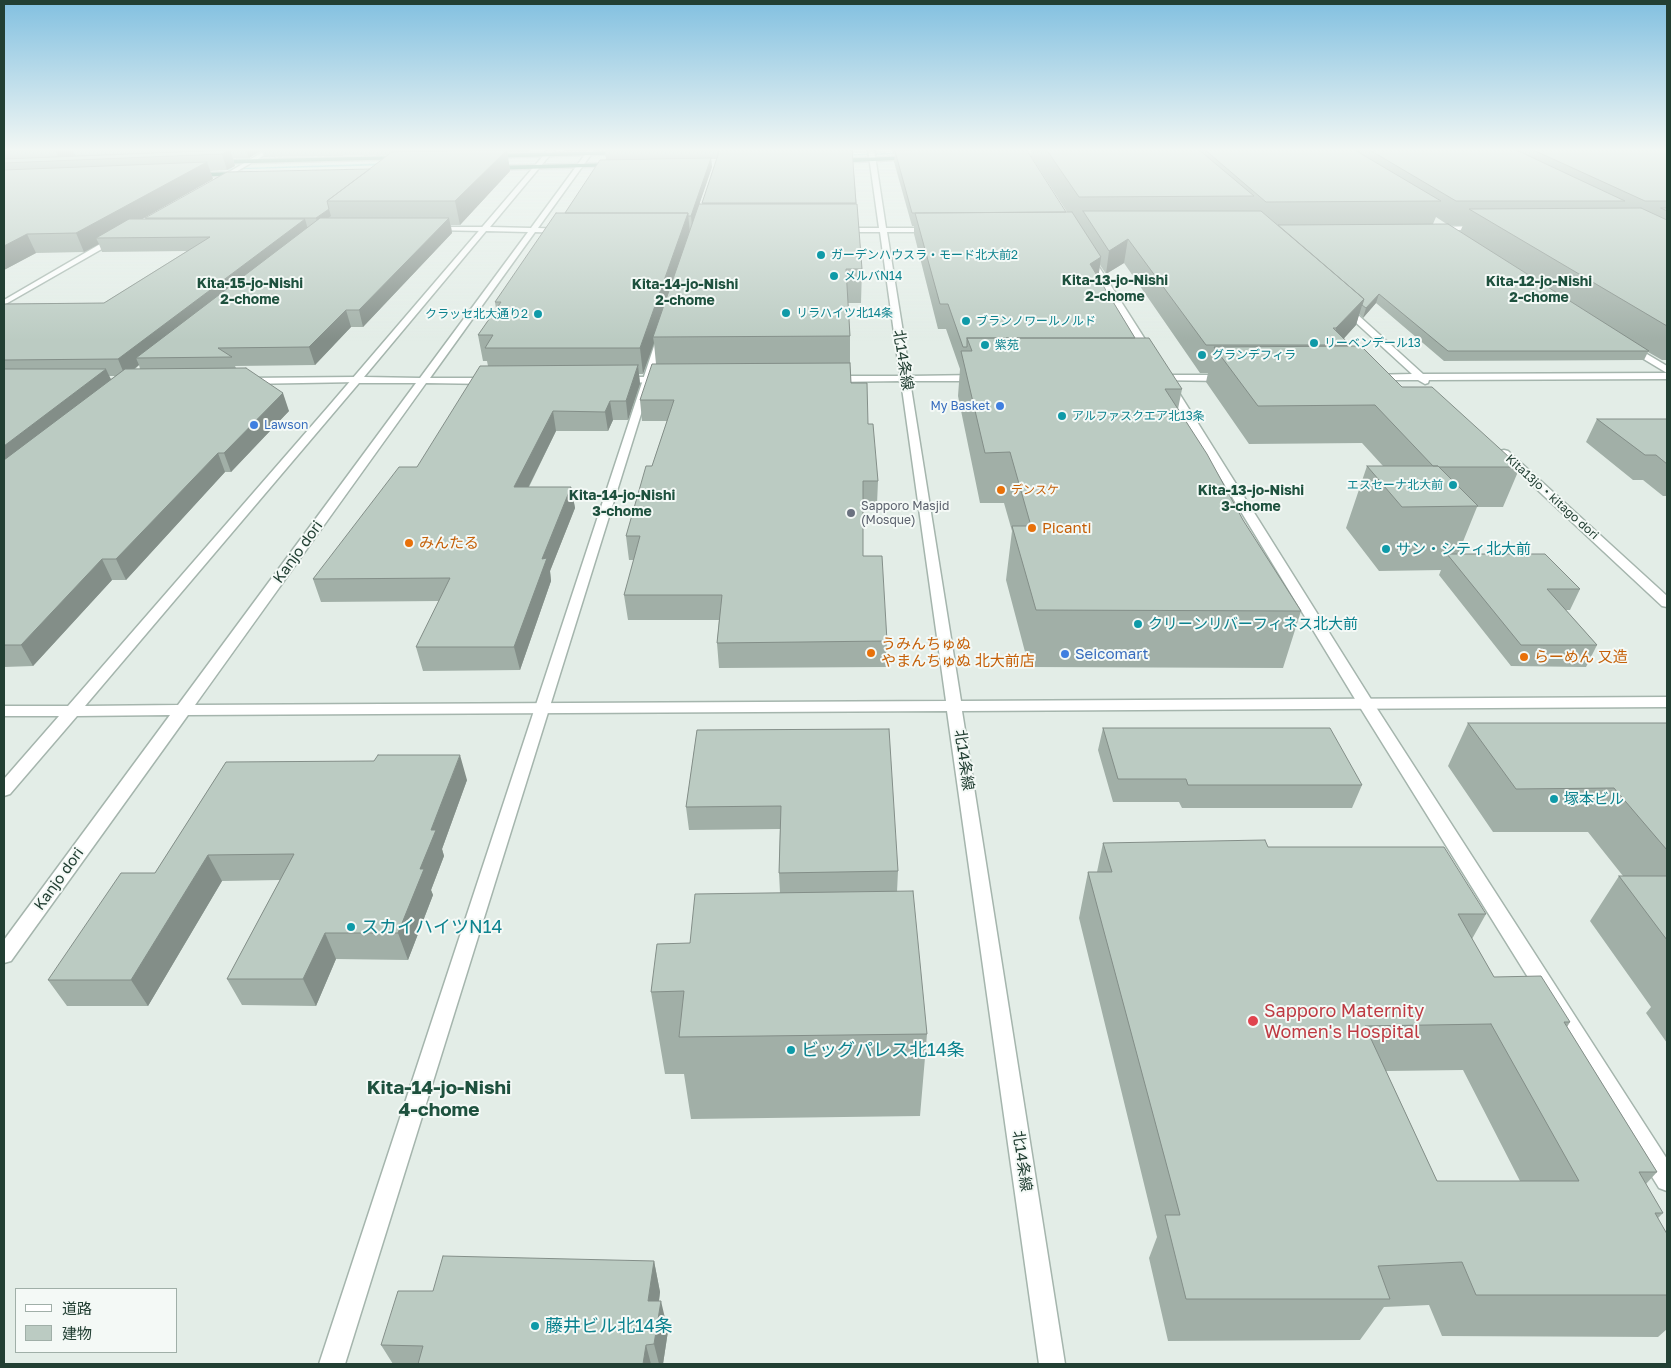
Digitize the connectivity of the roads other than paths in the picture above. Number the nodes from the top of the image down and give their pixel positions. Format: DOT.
graph roads {
  1 [pos="497,213"];
  2 [pos="545,213"];
  3 [pos="881,213"];
  4 [pos="1434,221"];
  5 [pos="422,228"];
  6 [pos="484,228"];
  7 [pos="1446,228"];
  8 [pos="1492,228"];
  9 [pos="1427,229"];
  10 [pos="533,230"];
  11 [pos="835,230"];
  12 [pos="884,230"];
  13 [pos="944,230"];
  14 [pos="571,231"];
  15 [pos="126,233"];
  16 [pos="1457,236"];
  17 [pos="1082,246"];
  18 [pos="1338,302"];
  19 [pos="4,303"];
  20 [pos="667,320"];
  21 [pos="1623,342"];
  22 [pos="1667,370"];
  23 [pos="1667,376"];
  24 [pos="1360,377"];
  25 [pos="1421,377"];
  26 [pos="990,378"];
  27 [pos="1145,378"];
  28 [pos="1165,378"];
  29 [pos="1233,378"];
  30 [pos="826,379"];
  31 [pos="906,379"];
  32 [pos="356,380"];
  33 [pos="498,380"];
  34 [pos="608,380"];
  35 [pos="648,380"];
  36 [pos="677,380"];
  37 [pos="237,381"];
  38 [pos="424,381"];
  39 [pos="1434,389"];
  40 [pos="1498,448"];
  41 [pos="1667,603"];
  42 [pos="1667,702"];
  43 [pos="1366,704"];
  44 [pos="956,705"];
  45 [pos="544,708"];
  46 [pos="72,710"];
  47 [pos="182,710"];
  48 [pos="4,711"];
  49 [pos="4,790"];
  50 [pos="4,955"];
  51 [pos="1667,1180"];
  52 [pos="332,1364"];
  53 [pos="1052,1364"];
  1 -- 6 [label="street"];
  2 -- 10 [label="street, Kanjo dori"];
  3 -- 12 [label="street, 北14条線"];
  4 -- 7 [label="street"];
  5 -- 6 [label="street"];
  6 -- 10 [label="street"];
  6 -- 32 [label="street"];
  7 -- 8 [label="street"];
  7 -- 9 [label="street"];
  7 -- 16 [label="street"];
  10 -- 14 [label="street"];
  10 -- 38 [label="street, Kanjo dori"];
  11 -- 12 [label="street"];
  12 -- 13 [label="street"];
  12 -- 31 [label="street, 北14条線"];
  15 -- 19 [label="street"];
  17 -- 28 [label="street"];
  18 -- 25 [label="street"];
  20 -- 35 [label="street"];
  21 -- 22 [label="street"];
  23 -- 25 [label="street"];
  24 -- 25 [label="street"];
  25 -- 39 [label="street"];
  26 -- 31 [label="street"];
  27 -- 28 [label="street"];
  28 -- 29 [label="street"];
  28 -- 43 [label="street"];
  30 -- 31 [label="street"];
  31 -- 44 [label="street, 北14条線"];
  32 -- 37 [label="street"];
  32 -- 38 [label="street"];
  32 -- 46 [label="street"];
  33 -- 38 [label="street"];
  34 -- 35 [label="street"];
  35 -- 36 [label="street"];
  35 -- 45 [label="street"];
  38 -- 47 [label="street, Kanjo dori"];
  40 -- 41 [label="street, Kita13jo・kitago dori"];
  42 -- 43 [label="street"];
  43 -- 44 [label="street"];
  43 -- 51 [label="street"];
  44 -- 45 [label="street"];
  44 -- 53 [label="street, 北14条線"];
  45 -- 47 [label="street"];
  45 -- 52 [label="street"];
  46 -- 47 [label="street"];
  46 -- 48 [label="street"];
  46 -- 49 [label="street"];
  47 -- 50 [label="street, Kanjo dori"];
}
